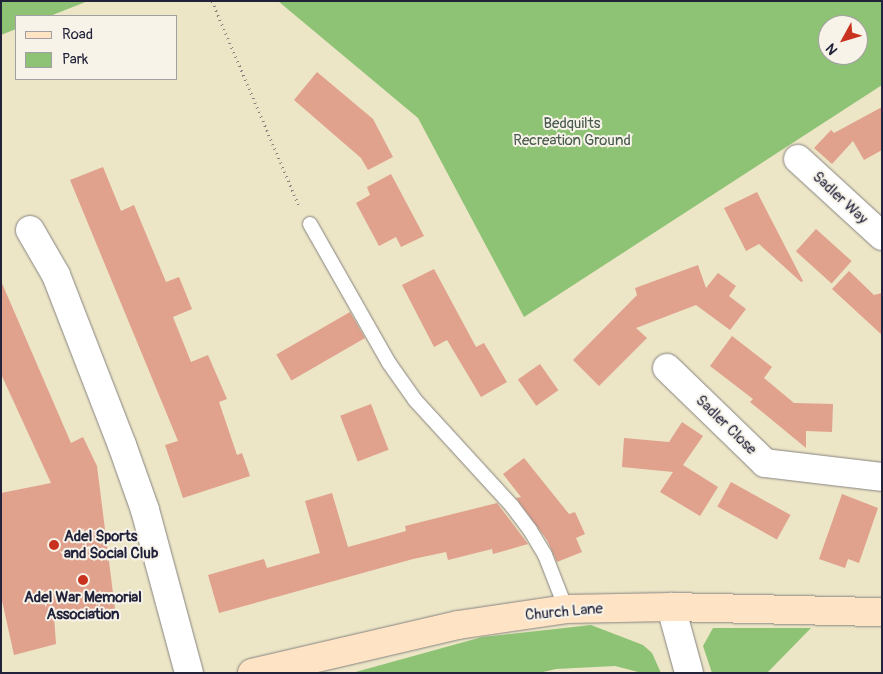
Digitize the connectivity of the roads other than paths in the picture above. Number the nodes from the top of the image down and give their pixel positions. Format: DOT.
graph roads {
  1 [pos="798,159"];
  2 [pos="310,224"];
  3 [pos="30,230"];
  4 [pos="882,236"];
  5 [pos="666,368"];
  6 [pos="882,477"];
  7 [pos="671,607"];
  8 [pos="566,609"];
  9 [pos="882,612"];
  10 [pos="189,673"];
  11 [pos="252,673"];
  12 [pos="689,673"];
  1 -- 4 [label="street, Sadler Way"];
  2 -- 8 [label="lane"];
  3 -- 10 [label="street"];
  5 -- 6 [label="street, Sadler Close"];
  7 -- 8 [label="street, Church Lane"];
  7 -- 9 [label="street, Church Lane"];
  7 -- 12 [label="street"];
  8 -- 11 [label="street, Church Lane"];
}
